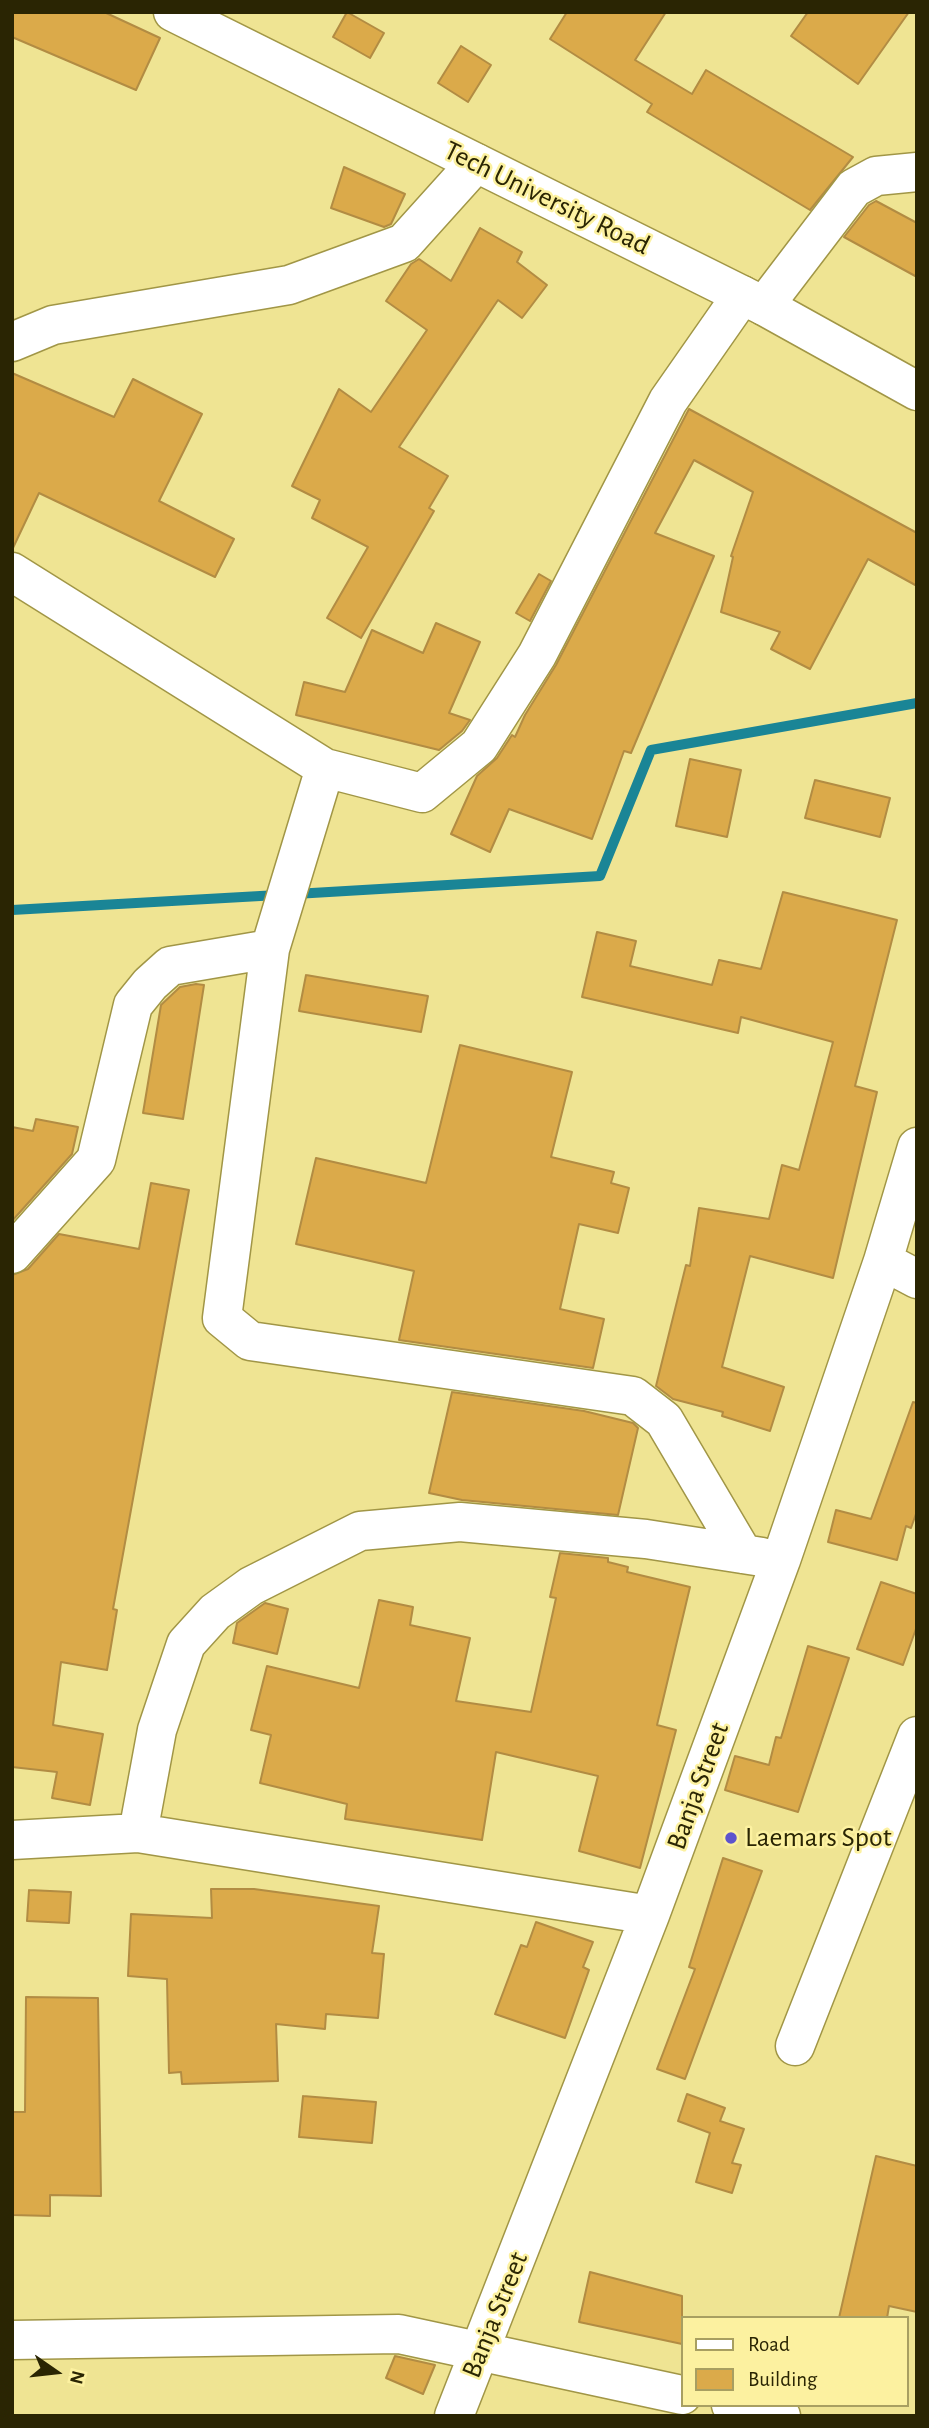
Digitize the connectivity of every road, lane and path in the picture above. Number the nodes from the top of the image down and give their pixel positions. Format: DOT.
graph roads {
  1 [pos="173,12"];
  2 [pos="476,163"];
  3 [pos="917,172"];
  4 [pos="753,301"];
  5 [pos="12,342"];
  6 [pos="917,391"];
  7 [pos="12,572"];
  8 [pos="325,768"];
  9 [pos="270,949"];
  10 [pos="917,1147"];
  11 [pos="12,1254"];
  12 [pos="883,1261"];
  13 [pos="917,1279"];
  14 [pos="743,1553"];
  15 [pos="781,1560"];
  16 [pos="917,1736"];
  17 [pos="138,1833"];
  18 [pos="12,1840"];
  19 [pos="650,1915"];
  20 [pos="794,2046"];
  21 [pos="12,2340"];
  22 [pos="481,2353"];
  23 [pos="680,2395"];
  24 [pos="740,2407"];
  25 [pos="454,2416"];
  26 [pos="781,2416"];
  1 -- 2 [label="street, Tech University Road"];
  2 -- 4 [label="street, Tech University Road"];
  2 -- 5 [label="street"];
  3 -- 4 [label="street"];
  4 -- 6 [label="street, Tech University Road"];
  4 -- 8 [label="street"];
  7 -- 8 [label="street"];
  8 -- 9 [label="street"];
  9 -- 11 [label="street"];
  9 -- 14 [label="street"];
  10 -- 12 [label="street, Banja Street"];
  12 -- 13 [label="street"];
  12 -- 15 [label="street, Banja Street"];
  14 -- 15 [label="street"];
  14 -- 17 [label="street"];
  15 -- 19 [label="street, Banja Street"];
  16 -- 20 [label="street"];
  17 -- 18 [label="street"];
  17 -- 19 [label="street"];
  19 -- 22 [label="street, Banja Street"];
  21 -- 22 [label="street"];
  22 -- 23 [label="street"];
  22 -- 25 [label="street, Banja Street"];
  24 -- 26 [label="street"];
}
